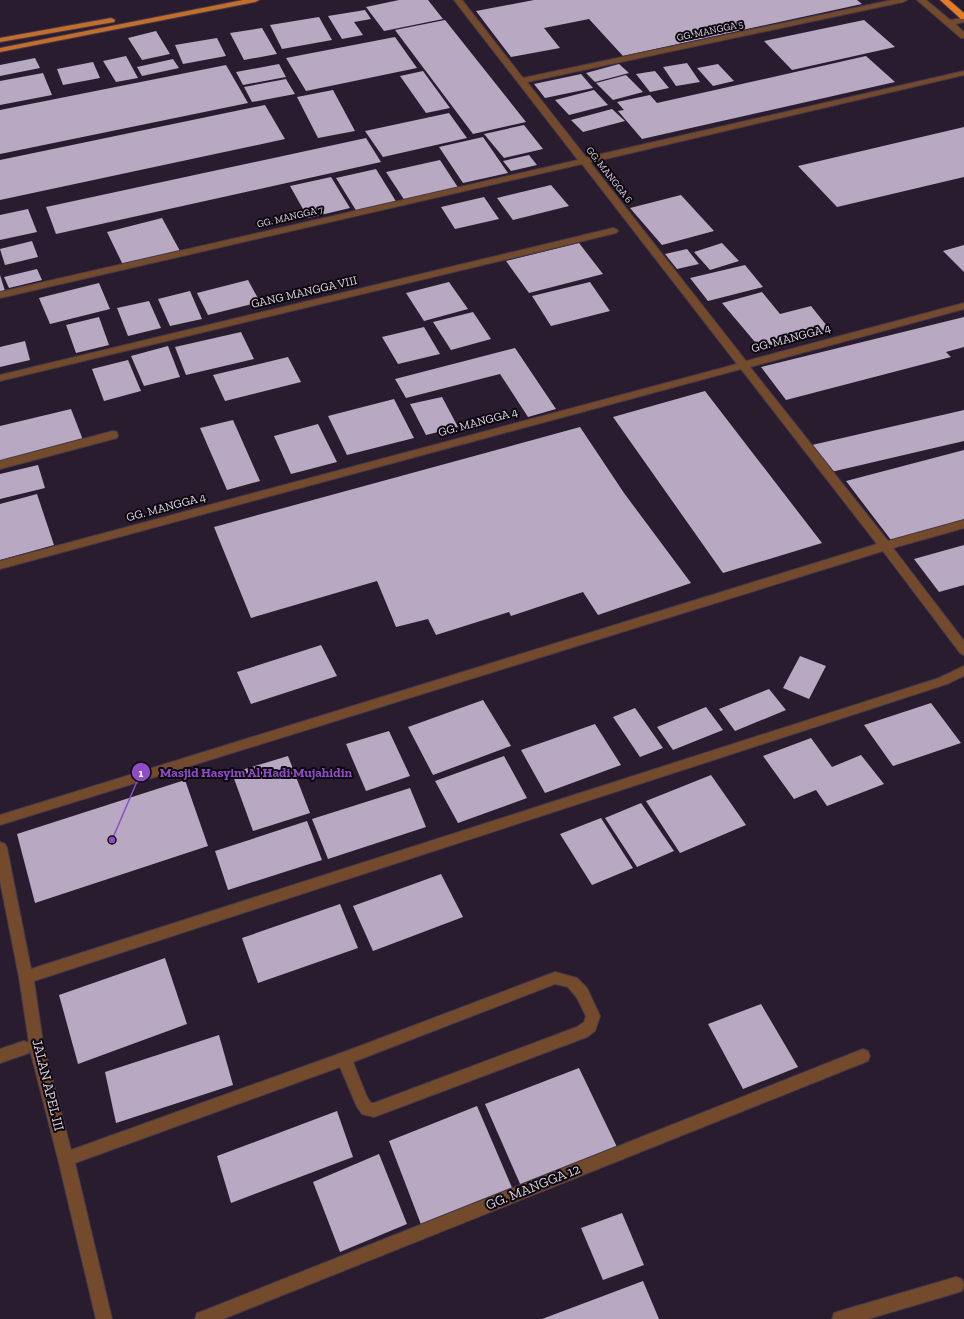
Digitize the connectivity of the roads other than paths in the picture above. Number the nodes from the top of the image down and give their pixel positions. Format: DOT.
graph roads {
  1 [pos="217,0"];
  2 [pos="255,0"];
  3 [pos="458,0"];
  4 [pos="903,0"];
  5 [pos="920,0"];
  6 [pos="946,2"];
  7 [pos="930,8"];
  8 [pos="964,16"];
  9 [pos="964,20"];
  10 [pos="949,23"];
  11 [pos="964,36"];
  12 [pos="0,40"];
  13 [pos="0,50"];
  14 [pos="964,73"];
  15 [pos="522,81"];
  16 [pos="584,161"];
  17 [pos="613,231"];
  18 [pos="0,294"];
  19 [pos="964,306"];
  20 [pos="742,365"];
  21 [pos="0,378"];
  22 [pos="113,435"];
  23 [pos="0,465"];
  24 [pos="964,524"];
  25 [pos="884,546"];
  26 [pos="0,565"];
  27 [pos="964,650"];
  28 [pos="964,671"];
  29 [pos="0,820"];
  30 [pos="0,848"];
  31 [pos="26,977"];
  32 [pos="24,1048"];
  33 [pos="0,1056"];
  34 [pos="863,1056"];
  35 [pos="344,1059"];
  36 [pos="66,1159"];
  37 [pos="956,1284"];
  38 [pos="104,1319"];
  39 [pos="203,1319"];
  40 [pos="840,1319"];
  1 -- 12 [label="main road"];
  2 -- 13 [label="main road"];
  3 -- 15 [label="street, GG. MANGGA 6"];
  4 -- 15 [label="street, GG. MANGGA 5"];
  5 -- 7 [label="street"];
  6 -- 7 [label="street"];
  6 -- 8 [label="highway"];
  7 -- 10 [label="street"];
  9 -- 10 [label="street"];
  10 -- 11 [label="street"];
  14 -- 16 [label="street, GG. MANGGA 7"];
  15 -- 16 [label="street, GG. MANGGA 6"];
  16 -- 18 [label="street, GG. MANGGA 7"];
  16 -- 20 [label="street, GG. MANGGA 6"];
  17 -- 21 [label="street, GANG MANGGA VIII"];
  19 -- 20 [label="street, GG. MANGGA 4"];
  20 -- 25 [label="street, GG. MANGGA 6"];
  20 -- 26 [label="street, GG. MANGGA 4"];
  22 -- 23 [label="street"];
  24 -- 25 [label="street"];
  25 -- 27 [label="street, GG. MANGGA 6"];
  25 -- 29 [label="street"];
  28 -- 31 [label="street"];
  30 -- 31 [label="street, JALAN APEL III"];
  31 -- 36 [label="street, JALAN APEL III"];
  32 -- 33 [label="street"];
  34 -- 39 [label="street, GG. MANGGA 12"];
  35 -- 35 [label="street"];
  35 -- 36 [label="street"];
  36 -- 38 [label="street, JALAN APEL III"];
  37 -- 40 [label="street"];
}
